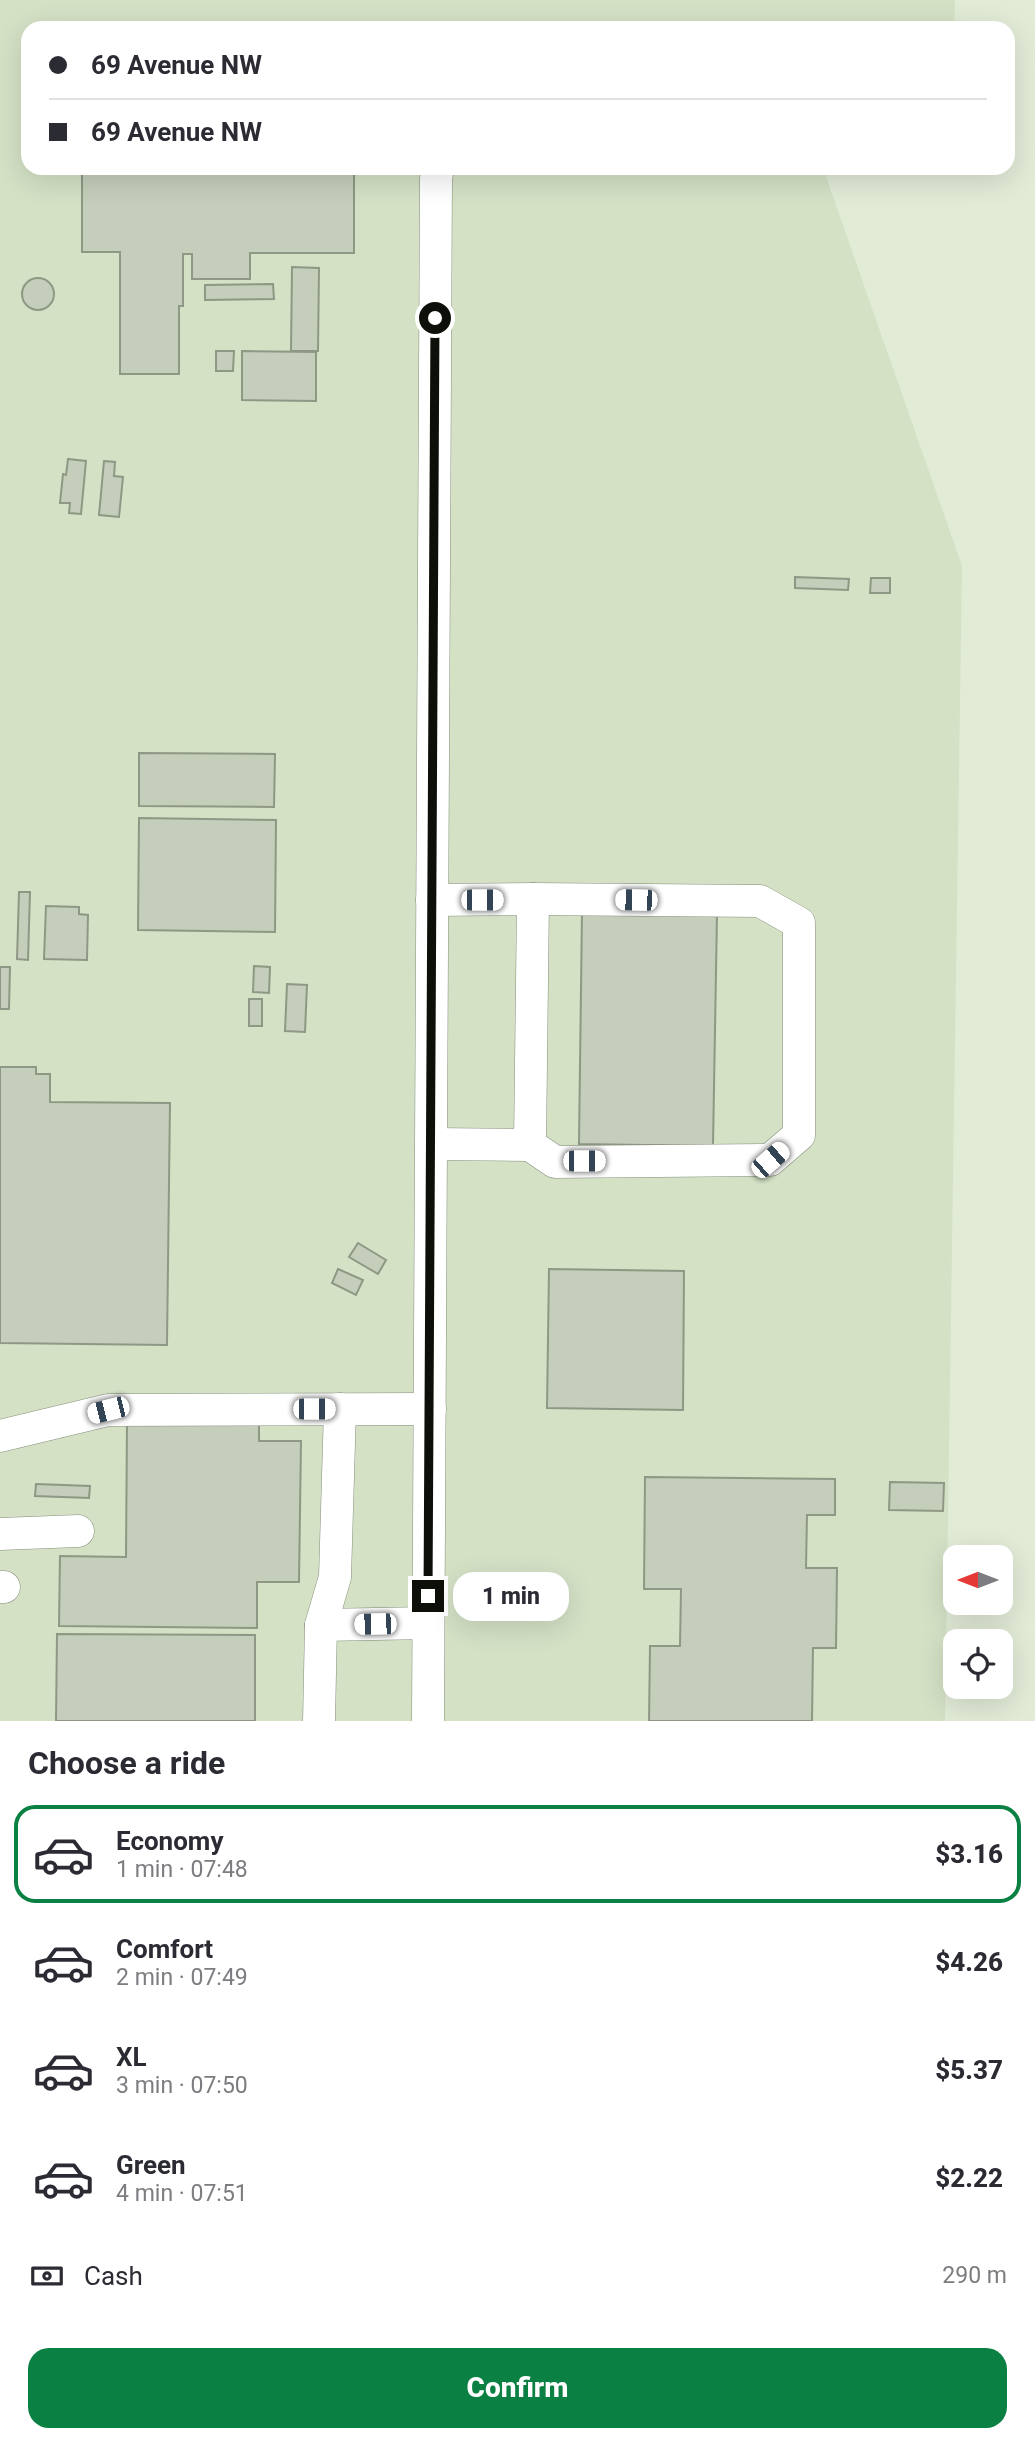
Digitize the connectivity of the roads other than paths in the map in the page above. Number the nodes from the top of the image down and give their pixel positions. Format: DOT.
graph roads {
  1 [pos="437,175"];
  2 [pos="533,899"];
  3 [pos="432,900"];
  4 [pos="432,1144"];
  5 [pos="530,1146"];
  6 [pos="340,1409"];
  7 [pos="430,1409"];
  8 [pos="0,1436"];
  9 [pos="78,1531"];
  10 [pos="0,1534"];
  11 [pos="428,1623"];
  12 [pos="321,1625"];
  13 [pos="319,1721"];
  14 [pos="428,1721"];
  1 -- 3 [label="street"];
  2 -- 3 [label="street"];
  2 -- 5 [label="street"];
  2 -- 5 [label="street"];
  3 -- 4 [label="street"];
  4 -- 5 [label="street"];
  4 -- 7 [label="street"];
  6 -- 7 [label="street"];
  6 -- 8 [label="street"];
  6 -- 12 [label="street"];
  7 -- 11 [label="street"];
  9 -- 10 [label="street"];
  11 -- 12 [label="street"];
  11 -- 14 [label="street"];
  12 -- 13 [label="street"];
}
